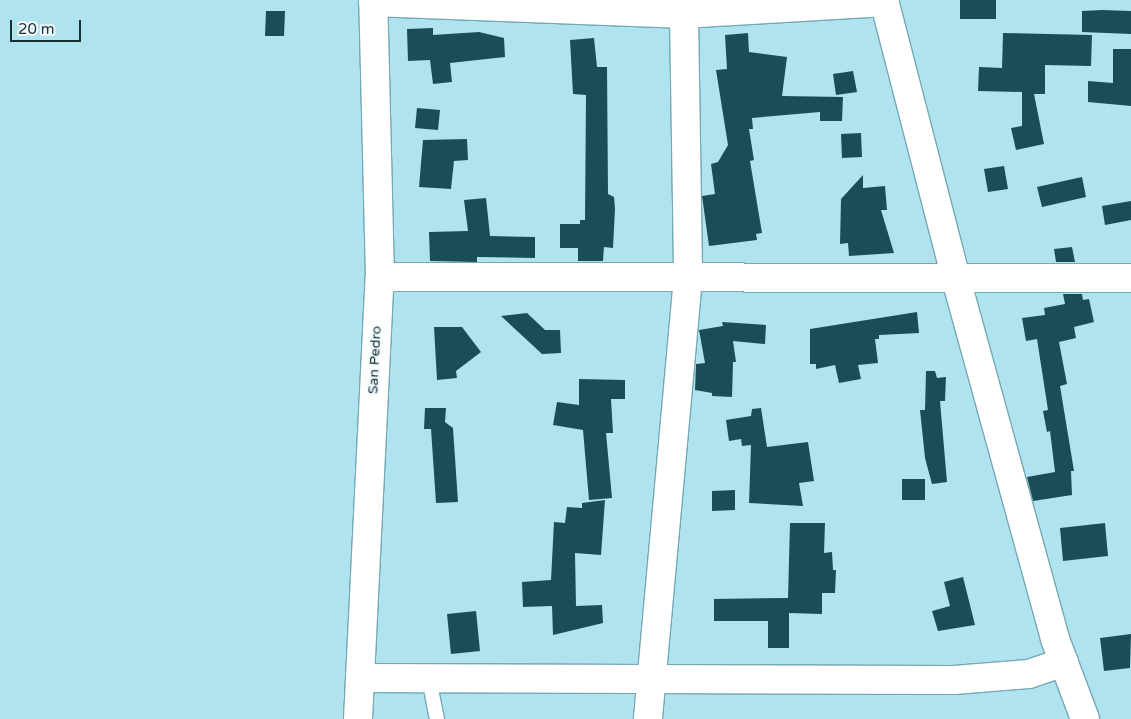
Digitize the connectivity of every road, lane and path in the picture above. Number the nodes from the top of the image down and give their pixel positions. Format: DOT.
graph roads {
  1 [pos="373,1"];
  2 [pos="884,1"];
  3 [pos="684,14"];
  4 [pos="380,277"];
  5 [pos="688,278"];
  6 [pos="1131,278"];
  7 [pos="956,279"];
  8 [pos="1064,662"];
  9 [pos="360,678"];
  10 [pos="429,679"];
  11 [pos="652,681"];
  12 [pos="358,719"];
  13 [pos="437,719"];
  14 [pos="648,719"];
  15 [pos="1085,719"];
  1 -- 3 [label="street"];
  1 -- 4 [label="street, San Pedro"];
  2 -- 3 [label="street"];
  2 -- 7 [label="street"];
  3 -- 5 [label="street"];
  4 -- 5 [label="street"];
  4 -- 9 [label="street, San Pedro"];
  5 -- 7 [label="street"];
  5 -- 11 [label="street"];
  6 -- 7 [label="street"];
  7 -- 8 [label="street"];
  8 -- 11 [label="street"];
  8 -- 15 [label="street"];
  9 -- 10 [label="street"];
  9 -- 12 [label="street, San Pedro"];
  10 -- 11 [label="street"];
  10 -- 13 [label="lane"];
  11 -- 14 [label="street"];
}
